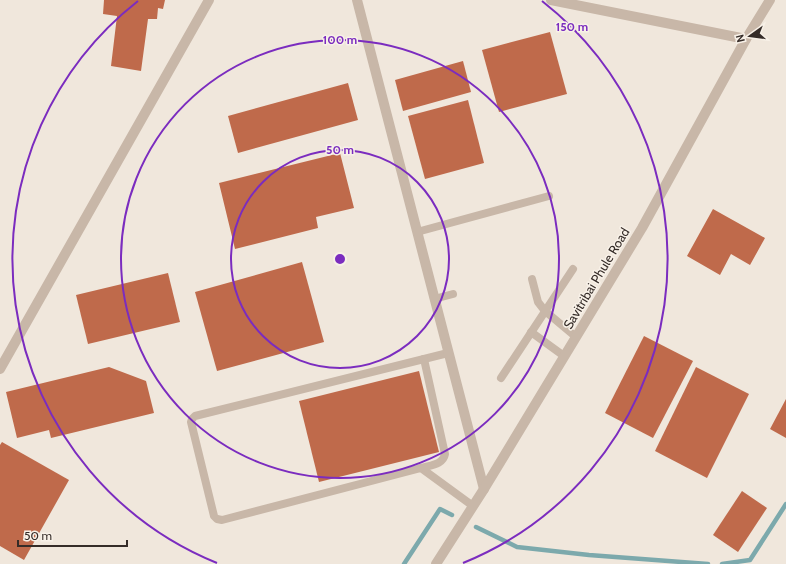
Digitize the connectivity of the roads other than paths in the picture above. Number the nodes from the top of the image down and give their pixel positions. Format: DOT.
graph roads {
  1 [pos="210,0"];
  2 [pos="357,0"];
  3 [pos="551,0"];
  4 [pos="770,0"];
  5 [pos="746,39"];
  6 [pos="549,196"];
  7 [pos="417,232"];
  8 [pos="573,269"];
  9 [pos="532,279"];
  10 [pos="453,294"];
  11 [pos="434,299"];
  12 [pos="545,311"];
  13 [pos="531,332"];
  14 [pos="576,337"];
  15 [pos="448,353"];
  16 [pos="564,356"];
  17 [pos="424,359"];
  18 [pos="0,369"];
  19 [pos="500,378"];
  20 [pos="421,468"];
  21 [pos="484,489"];
  22 [pos="473,506"];
  23 [pos="436,564"];
  1 -- 18 [label="street"];
  2 -- 7 [label="street"];
  3 -- 5 [label="street"];
  4 -- 5 [label="street, Savitribai Phule Road"];
  5 -- 14 [label="street, Savitribai Phule Road"];
  6 -- 7 [label="lane"];
  7 -- 11 [label="street"];
  8 -- 12 [label="lane"];
  9 -- 12 [label="lane"];
  10 -- 11 [label="lane"];
  11 -- 15 [label="street"];
  12 -- 13 [label="lane"];
  12 -- 14 [label="lane"];
  13 -- 16 [label="lane"];
  13 -- 19 [label="lane"];
  14 -- 16 [label="street, Savitribai Phule Road"];
  15 -- 17 [label="lane"];
  15 -- 21 [label="street"];
  16 -- 21 [label="street, Savitribai Phule Road"];
  17 -- 20 [label="lane"];
  17 -- 20 [label="lane"];
  20 -- 22 [label="lane"];
  21 -- 22 [label="street, Savitribai Phule Road"];
  22 -- 23 [label="street, Savitribai Phule Road"];
}
